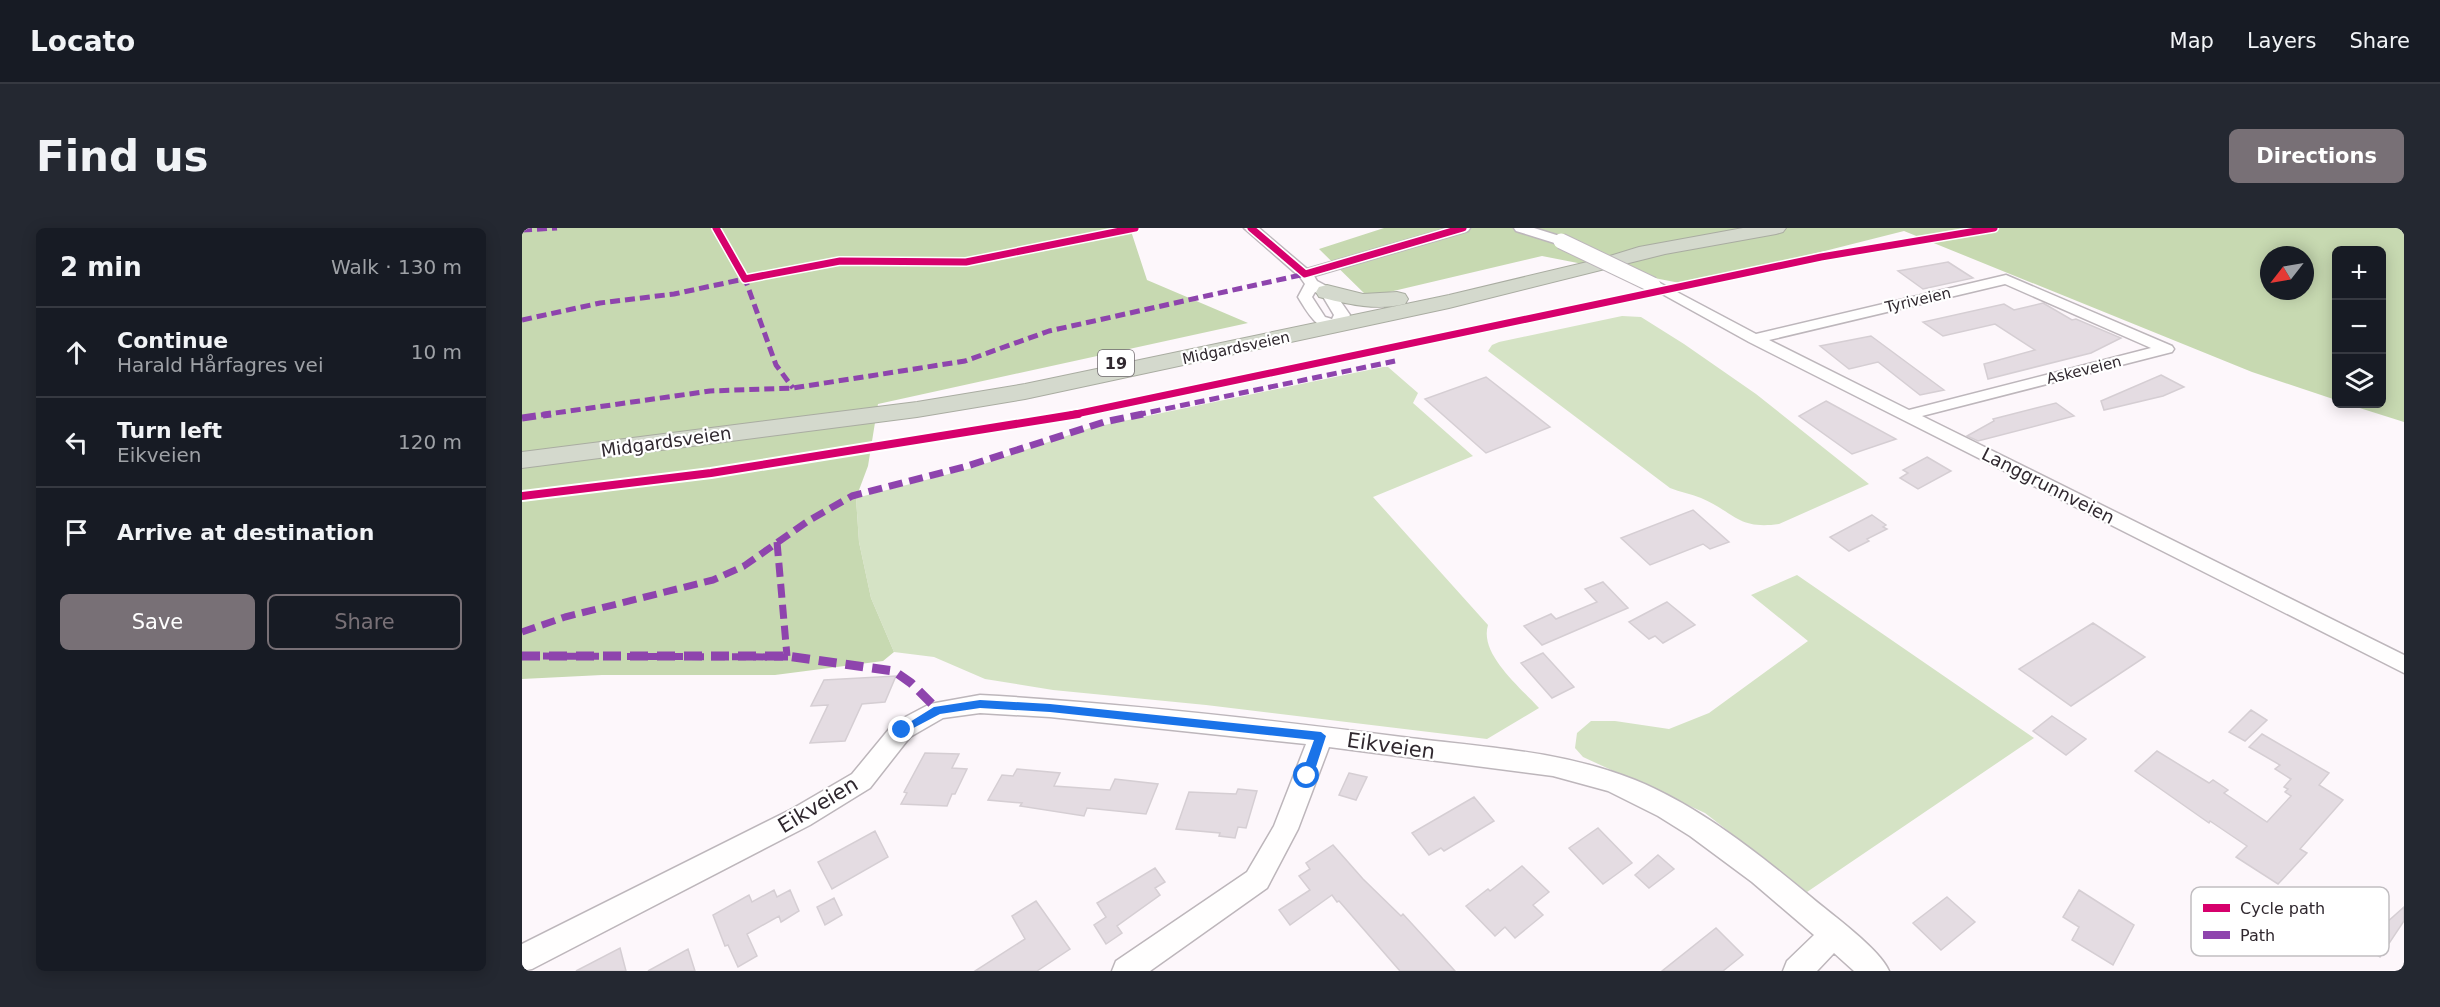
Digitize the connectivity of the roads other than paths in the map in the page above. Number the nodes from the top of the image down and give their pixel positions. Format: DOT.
graph roads {
  1 [pos="1251,228"];
  2 [pos="1463,228"];
  3 [pos="1521,228"];
  4 [pos="1776,228"];
  5 [pos="1658,250"];
  6 [pos="1315,283"];
  7 [pos="1422,297"];
  8 [pos="2078,310"];
  9 [pos="1333,320"];
  10 [pos="1754,339"];
  11 [pos="1908,415"];
  12 [pos="522,460"];
  13 [pos="2404,665"];
  14 [pos="1321,736"];
  15 [pos="1833,935"];
  16 [pos="522,959"];
  17 [pos="1126,971"];
  18 [pos="1797,971"];
  19 [pos="1875,971"];
  1 -- 6 [label="street"];
  2 -- 6 [label="street"];
  3 -- 10 [label="street, Langgrunnveien, bridge"];
  4 -- 5 [label="highway, Midgardsveien / 19"];
  5 -- 7 [label="highway, Midgardsveien / 19"];
  5 -- 9 [label="highway, Midgardsveien / 19"];
  6 -- 7 [label="highway, 19"];
  6 -- 9 [label="street"];
  6 -- 9 [label="street"];
  7 -- 9 [label="highway, Midgardsveien / 19"];
  8 -- 10 [label="street, Tyriveien"];
  8 -- 11 [label="street, Askeveien"];
  9 -- 12 [label="highway, Midgardsveien / 19"];
  10 -- 11 [label="street, Langgrunnveien"];
  11 -- 13 [label="street, Langgrunnveien"];
  14 -- 15 [label="street, Eikveien"];
  14 -- 16 [label="street, Eikveien"];
  14 -- 17 [label="street"];
  15 -- 18 [label="street"];
  15 -- 19 [label="street, Eikveien"];
}
